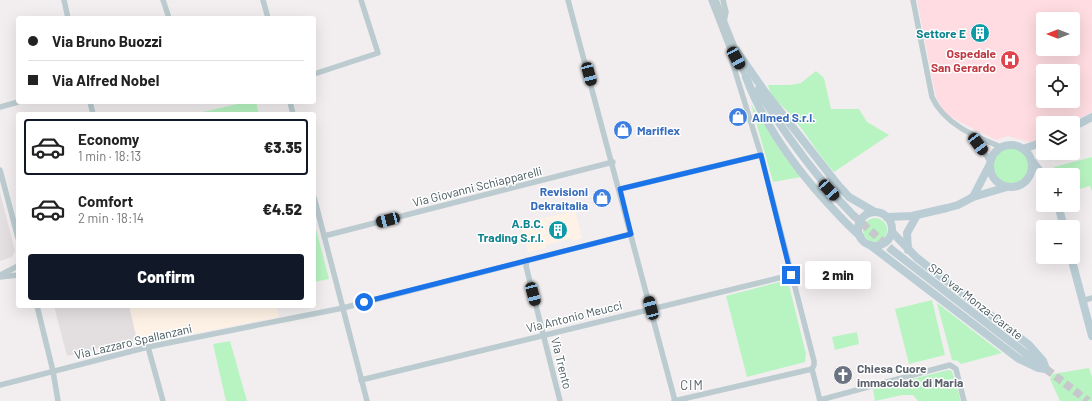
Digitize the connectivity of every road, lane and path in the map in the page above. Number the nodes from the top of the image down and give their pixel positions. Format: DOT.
graph roads {
  1 [pos="64,0"];
  2 [pos="163,0"];
  3 [pos="263,0"];
  4 [pos="361,0"];
  5 [pos="568,0"];
  6 [pos="711,0"];
  7 [pos="716,0"];
  8 [pos="722,0"];
  9 [pos="913,0"];
  10 [pos="68,16"];
  11 [pos="168,16"];
  12 [pos="267,16"];
  13 [pos="724,23"];
  14 [pos="733,49"];
  15 [pos="316,73"];
  16 [pos="746,77"];
  17 [pos="16,102"];
  18 [pos="0,106"];
  19 [pos="771,113"];
  20 [pos="1092,117"];
  21 [pos="1080,123"];
  22 [pos="971,134"];
  23 [pos="1036,145"];
  24 [pos="1001,147"];
  25 [pos="1023,149"];
  26 [pos="1036,152"];
  27 [pos="761,155"];
  28 [pos="1031,159"];
  29 [pos="613,162"];
  30 [pos="990,163"];
  31 [pos="1038,168"];
  32 [pos="0,170"];
  33 [pos="1030,176"];
  34 [pos="1036,178"];
  35 [pos="1007,187"];
  36 [pos="620,189"];
  37 [pos="973,197"];
  38 [pos="316,205"];
  39 [pos="875,212"];
  40 [pos="853,215"];
  41 [pos="914,216"];
  42 [pos="887,217"];
  43 [pos="16,230"];
  44 [pos="892,230"];
  45 [pos="631,234"];
  46 [pos="324,236"];
  47 [pos="860,236"];
  48 [pos="870,245"];
  49 [pos="892,250"];
  50 [pos="908,250"];
  51 [pos="527,260"];
  52 [pos="1073,264"];
  53 [pos="16,266"];
  54 [pos="16,273"];
  55 [pos="791,275"];
  56 [pos="0,276"];
  57 [pos="1092,298"];
  58 [pos="1082,301"];
  59 [pos="37,308"];
  60 [pos="342,308"];
  61 [pos="651,308"];
  62 [pos="544,335"];
  63 [pos="1092,336"];
  64 [pos="148,347"];
  65 [pos="812,369"];
  66 [pos="1046,369"];
  67 [pos="53,371"];
  68 [pos="362,380"];
  69 [pos="0,385"];
  70 [pos="820,400"];
  71 [pos="58,401"];
  72 [pos="163,401"];
  73 [pos="367,401"];
  74 [pos="560,401"];
  75 [pos="675,401"];
  76 [pos="964,401"];
  1 -- 10 [label="street"];
  2 -- 11 [label="street"];
  3 -- 12 [label="street"];
  4 -- 15 [label="street"];
  5 -- 29 [label="street"];
  6 -- 14 [label="street"];
  7 -- 13 [label="street"];
  8 -- 13 [label="street"];
  9 -- 22 [label="street"];
  13 -- 14 [label="street"];
  14 -- 16 [label="street"];
  14 -- 19 [label="street"];
  14 -- 27 [label="street"];
  14 -- 39 [label="street"];
  16 -- 19 [label="street"];
  16 -- 47 [label="street"];
  17 -- 18 [label="street"];
  19 -- 40 [label="street"];
  20 -- 21 [label="street"];
  22 -- 24 [label="street"];
  22 -- 30 [label="street"];
  23 -- 25 [label="street"];
  24 -- 25 [label="street"];
  24 -- 30 [label="street"];
  25 -- 28 [label="street"];
  26 -- 28 [label="street"];
  27 -- 36 [label="street"];
  27 -- 55 [label="street"];
  28 -- 31 [label="street"];
  28 -- 33 [label="street"];
  29 -- 36 [label="street"];
  29 -- 46 [label="street, Via Giovanni Schiapparelli"];
  30 -- 35 [label="street"];
  30 -- 37 [label="street"];
  32 -- 43 [label="street"];
  33 -- 34 [label="street"];
  33 -- 35 [label="street"];
  35 -- 37 [label="street"];
  36 -- 45 [label="street"];
  37 -- 41 [label="street"];
  38 -- 46 [label="street"];
  39 -- 42 [label="street"];
  39 -- 47 [label="street"];
  41 -- 42 [label="street"];
  41 -- 44 [label="street"];
  41 -- 50 [label="street"];
  42 -- 44 [label="street"];
  44 -- 48 [label="street"];
  44 -- 50 [label="street"];
  45 -- 51 [label="street, Via Lazzaro Spallanzani"];
  45 -- 61 [label="street"];
  46 -- 60 [label="street"];
  47 -- 48 [label="street"];
  48 -- 66 [label="street"];
  49 -- 66 [label="street, SP 6 var Monza-Carate"];
  50 -- 66 [label="street"];
  51 -- 60 [label="street, Via Lazzaro Spallanzani"];
  51 -- 62 [label="street, Via Trento"];
  52 -- 58 [label="street"];
  53 -- 56 [label="street"];
  54 -- 56 [label="street"];
  55 -- 61 [label="street, Via Antonio Meucci"];
  55 -- 65 [label="street"];
  57 -- 58 [label="street"];
  58 -- 63 [label="street"];
  59 -- 67 [label="street"];
  60 -- 64 [label="street, Via Lazzaro Spallanzani"];
  60 -- 68 [label="street"];
  61 -- 62 [label="street, Via Antonio Meucci"];
  61 -- 75 [label="street"];
  62 -- 68 [label="street, Via Antonio Meucci"];
  62 -- 74 [label="street, Via Trento"];
  64 -- 67 [label="street, Via Lazzaro Spallanzani"];
  64 -- 72 [label="street"];
  65 -- 70 [label="street"];
  65 -- 75 [label="street"];
  67 -- 69 [label="street, Via Lazzaro Spallanzani"];
  67 -- 71 [label="street"];
  68 -- 73 [label="street"];
  70 -- 76 [label="street"];
}
